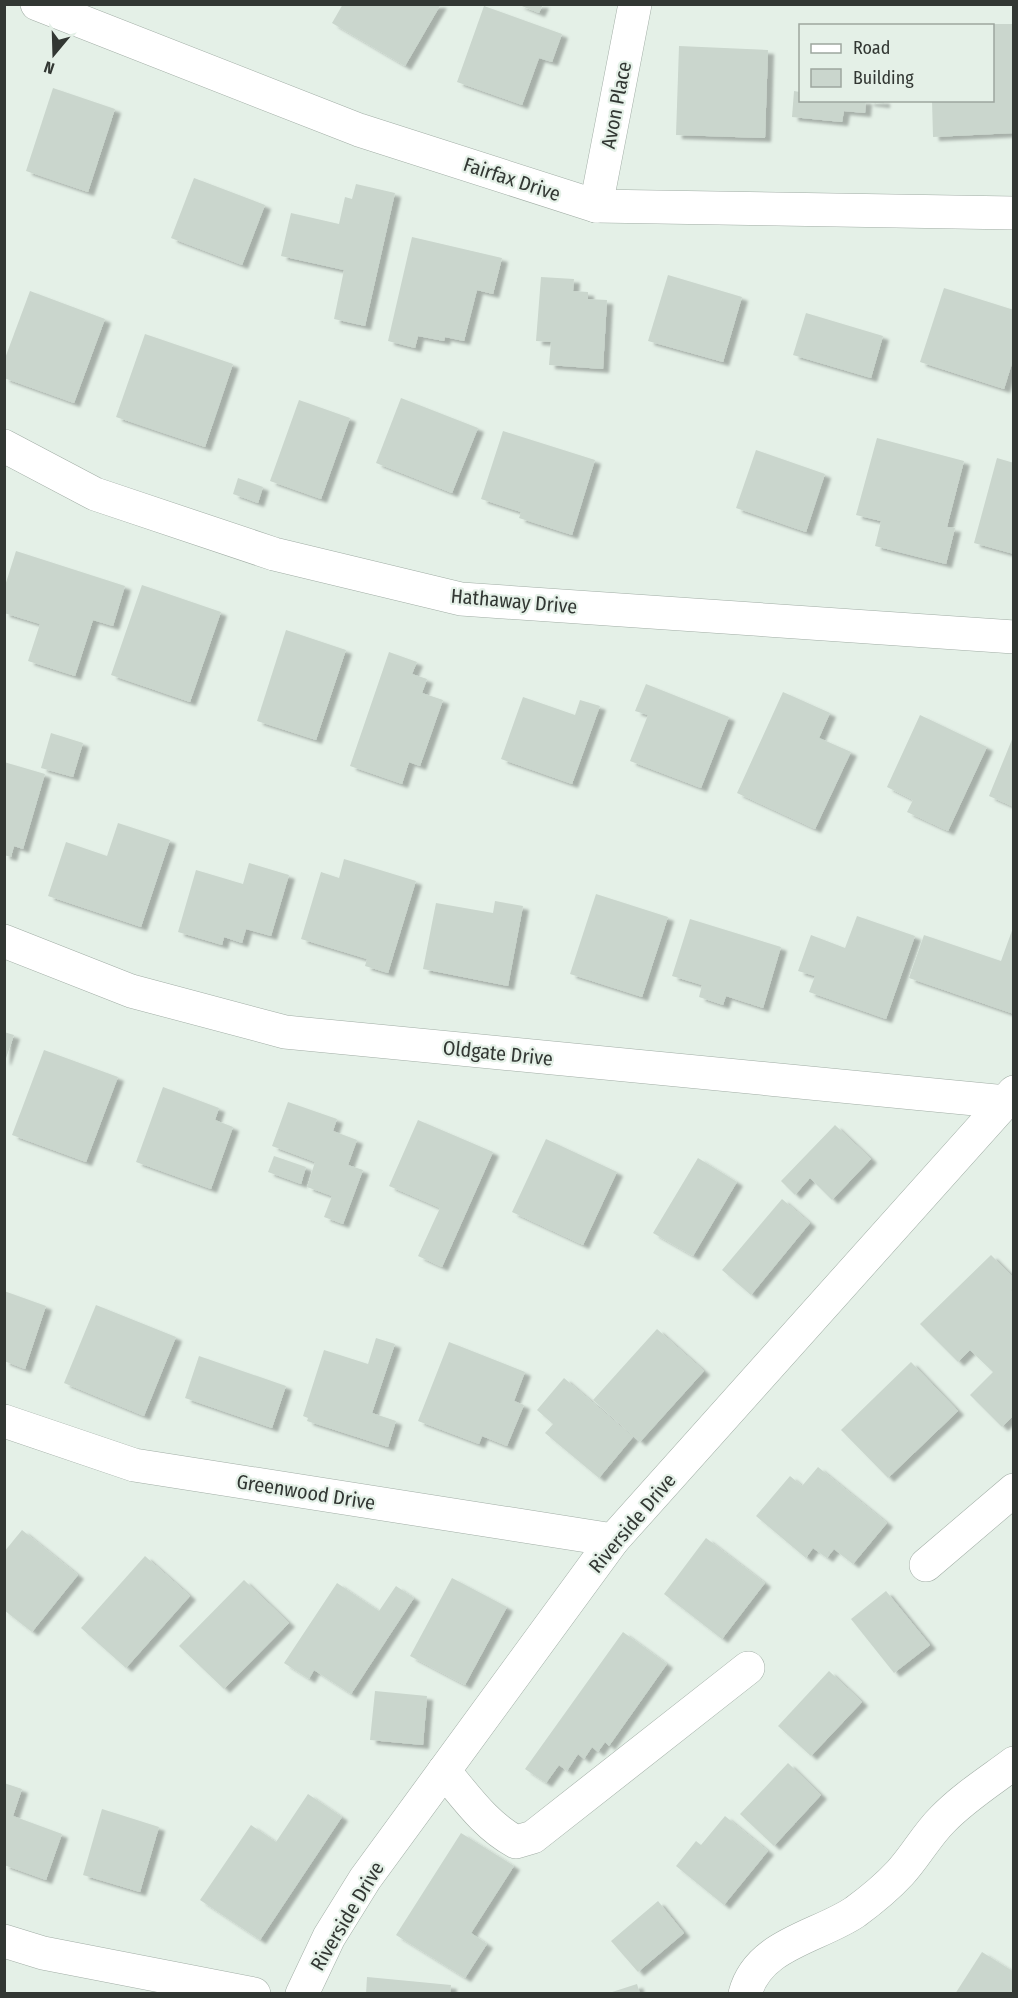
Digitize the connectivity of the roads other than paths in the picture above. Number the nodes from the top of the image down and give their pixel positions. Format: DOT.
graph roads {
  1 [pos="38,4"];
  2 [pos="635,4"];
  3 [pos="596,206"];
  4 [pos="1014,213"];
  5 [pos="4,446"];
  6 [pos="1014,637"];
  7 [pos="4,941"];
  8 [pos="1010,1097"];
  9 [pos="4,1420"];
  10 [pos="1014,1490"];
  11 [pos="613,1540"];
  12 [pos="926,1565"];
  13 [pos="748,1668"];
  14 [pos="1014,1763"];
  15 [pos="444,1771"];
  16 [pos="4,1941"];
  17 [pos="254,1994"];
  18 [pos="303,1994"];
  19 [pos="745,1994"];
  1 -- 3 [label="street, Fairfax Drive"];
  2 -- 3 [label="street, Avon Place"];
  3 -- 4 [label="street, Fairfax Drive"];
  5 -- 6 [label="street, Hathaway Drive"];
  7 -- 8 [label="street, Oldgate Drive"];
  8 -- 11 [label="street, Riverside Drive"];
  9 -- 11 [label="street, Greenwood Drive"];
  10 -- 12 [label="street"];
  11 -- 15 [label="street, Riverside Drive"];
  13 -- 15 [label="street"];
  14 -- 19 [label="street"];
  15 -- 18 [label="street, Riverside Drive"];
  16 -- 17 [label="street"];
}
